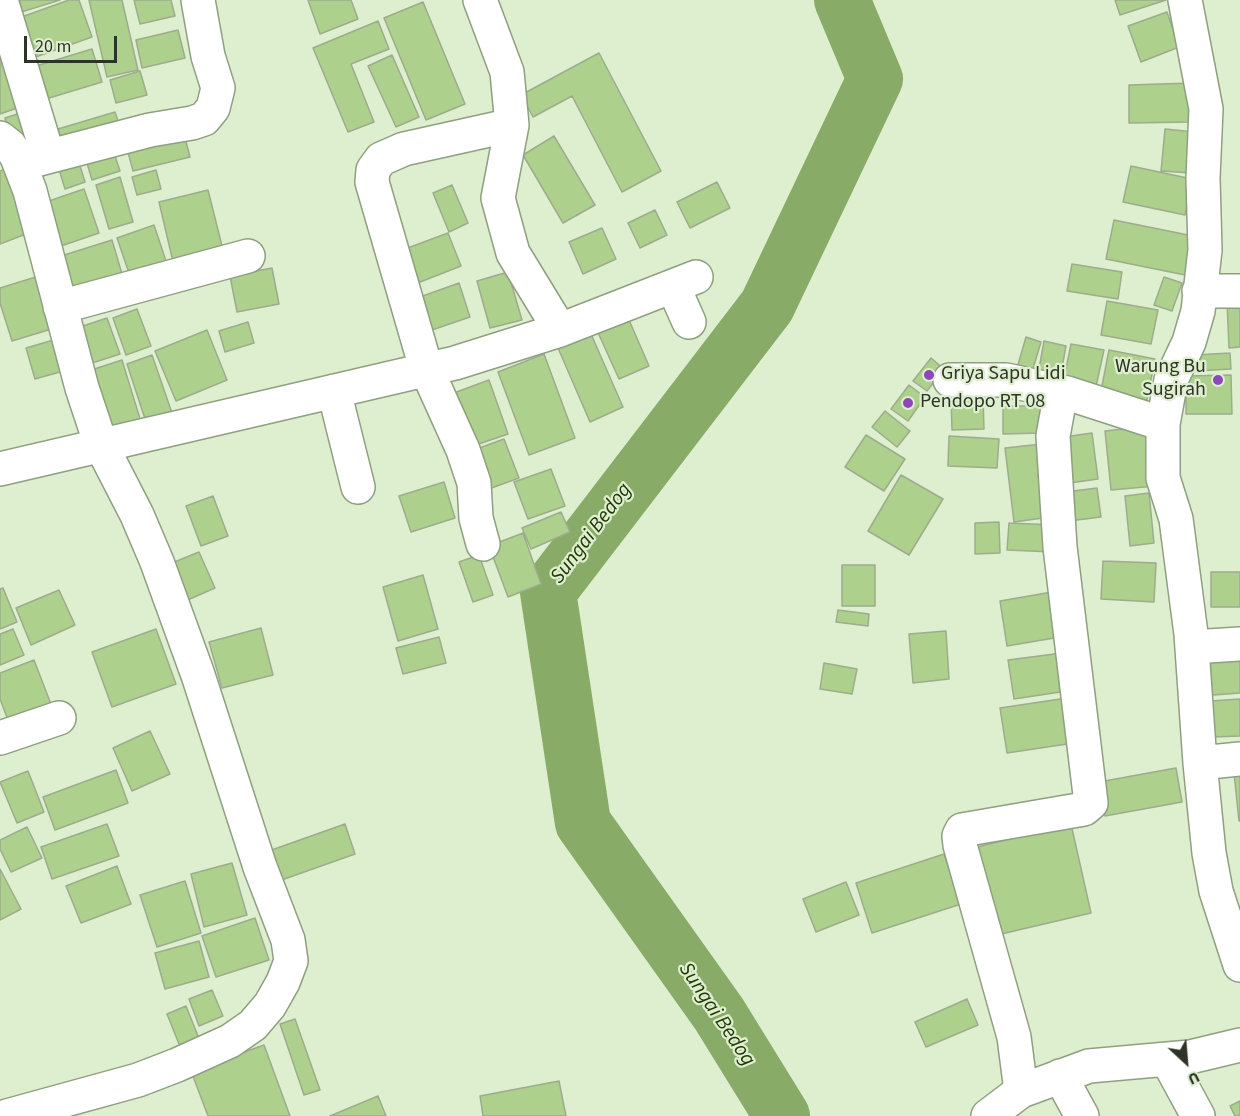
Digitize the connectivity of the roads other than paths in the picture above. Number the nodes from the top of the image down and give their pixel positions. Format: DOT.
graph roads {
  1 [pos="1,0"];
  2 [pos="198,0"];
  3 [pos="480,0"];
  4 [pos="1185,0"];
  5 [pos="512,125"];
  6 [pos="0,138"];
  7 [pos="34,160"];
  8 [pos="248,256"];
  9 [pos="1199,291"];
  10 [pos="1240,291"];
  11 [pos="60,307"];
  12 [pos="689,322"];
  13 [pos="560,330"];
  14 [pos="426,368"];
  15 [pos="950,380"];
  16 [pos="334,390"];
  17 [pos="1061,392"];
  18 [pos="1163,424"];
  19 [pos="101,445"];
  20 [pos="0,469"];
  21 [pos="358,487"];
  22 [pos="483,544"];
  23 [pos="1240,644"];
  24 [pos="1192,647"];
  25 [pos="59,718"];
  26 [pos="0,738"];
  27 [pos="1240,759"];
  28 [pos="1200,763"];
  29 [pos="1240,965"];
  30 [pos="1240,1045"];
  31 [pos="1167,1059"];
  32 [pos="1060,1076"];
  33 [pos="1021,1091"];
  34 [pos="7,1116"];
  35 [pos="988,1116"];
  36 [pos="1082,1116"];
  37 [pos="1198,1116"];
  1 -- 7 [label="street"];
  2 -- 7 [label="street"];
  3 -- 5 [label="street"];
  4 -- 9 [label="street"];
  5 -- 13 [label="street"];
  5 -- 14 [label="street"];
  6 -- 7 [label="street"];
  7 -- 11 [label="street"];
  8 -- 11 [label="street"];
  9 -- 10 [label="street"];
  9 -- 18 [label="street"];
  11 -- 19 [label="street"];
  12 -- 13 [label="street"];
  13 -- 14 [label="street"];
  14 -- 16 [label="street"];
  14 -- 22 [label="street"];
  15 -- 17 [label="street"];
  16 -- 19 [label="street"];
  16 -- 21 [label="street"];
  17 -- 18 [label="street"];
  17 -- 33 [label="street"];
  18 -- 24 [label="street"];
  19 -- 20 [label="street"];
  19 -- 34 [label="street"];
  23 -- 24 [label="street"];
  24 -- 28 [label="street"];
  25 -- 26 [label="street"];
  27 -- 28 [label="street"];
  28 -- 29 [label="street"];
  30 -- 31 [label="street"];
  31 -- 32 [label="street"];
  31 -- 37 [label="street"];
  32 -- 33 [label="street"];
  32 -- 36 [label="street"];
  33 -- 35 [label="street"];
}
